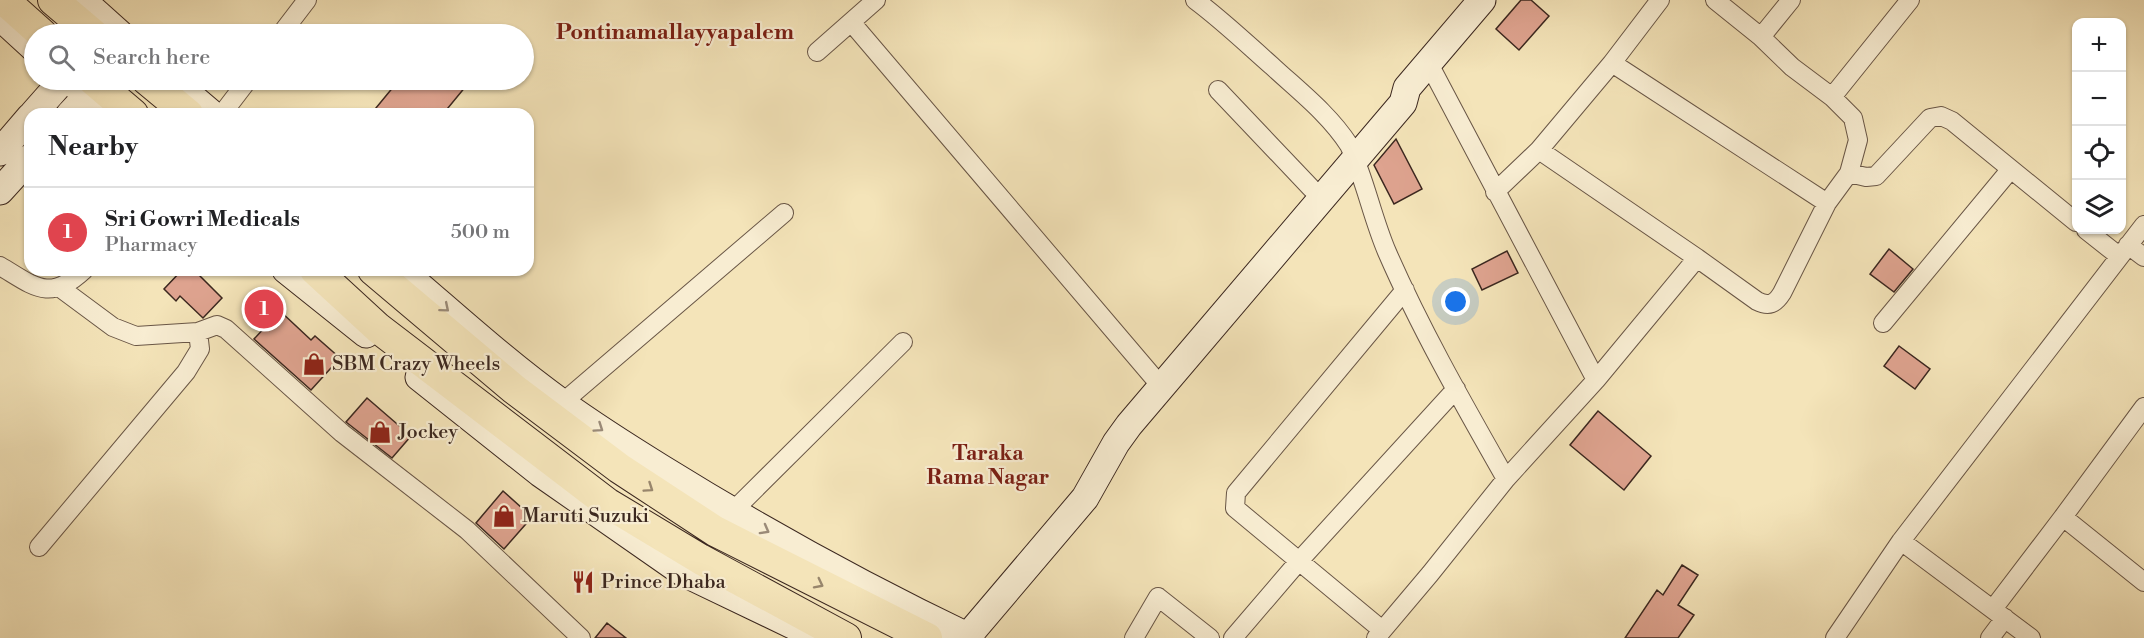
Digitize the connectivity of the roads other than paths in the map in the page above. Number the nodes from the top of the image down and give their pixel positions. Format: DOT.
graph roads {
  1 [pos="4,0"];
  2 [pos="53,0"];
  3 [pos="82,0"];
  4 [pos="307,0"];
  5 [pos="876,0"];
  6 [pos="1195,0"];
  7 [pos="1482,0"];
  8 [pos="1660,0"];
  9 [pos="1715,0"];
  10 [pos="1791,0"];
  11 [pos="1910,0"];
  12 [pos="0,17"];
  13 [pos="851,21"];
  14 [pos="31,24"];
  15 [pos="92,24"];
  16 [pos="99,24"];
  17 [pos="288,24"];
  18 [pos="1761,37"];
  19 [pos="24,39"];
  20 [pos="817,52"];
  21 [pos="1428,63"];
  22 [pos="1612,63"];
  23 [pos="54,90"];
  24 [pos="88,90"];
  25 [pos="89,90"];
  26 [pos="159,90"];
  27 [pos="184,90"];
  28 [pos="240,90"];
  29 [pos="1218,90"];
  30 [pos="1832,97"];
  31 [pos="38,108"];
  32 [pos="104,108"];
  33 [pos="122,108"];
  34 [pos="181,108"];
  35 [pos="205,108"];
  36 [pos="227,108"];
  37 [pos="24,124"];
  38 [pos="1539,150"];
  39 [pos="0,152"];
  40 [pos="1353,152"];
  41 [pos="24,165"];
  42 [pos="2010,170"];
  43 [pos="1849,173"];
  44 [pos="1312,189"];
  45 [pos="0,191"];
  46 [pos="1496,192"];
  47 [pos="1827,203"];
  48 [pos="784,213"];
  49 [pos="2072,219"];
  50 [pos="2144,225"];
  51 [pos="2093,234"];
  52 [pos="2124,251"];
  53 [pos="2144,257"];
  54 [pos="1697,258"];
  55 [pos="0,266"];
  56 [pos="75,276"];
  57 [pos="294,276"];
  58 [pos="322,276"];
  59 [pos="380,276"];
  60 [pos="408,276"];
  61 [pos="58,287"];
  62 [pos="1405,290"];
  63 [pos="1883,324"];
  64 [pos="198,332"];
  65 [pos="903,342"];
  66 [pos="1154,378"];
  67 [pos="1596,380"];
  68 [pos="1456,389"];
  69 [pos="562,403"];
  70 [pos="2144,407"];
  71 [pos="1506,479"];
  72 [pos="732,512"];
  73 [pos="2062,517"];
  74 [pos="1901,541"];
  75 [pos="39,547"];
  76 [pos="1299,561"];
  77 [pos="2144,582"];
  78 [pos="1999,613"];
  79 [pos="1379,634"];
  80 [pos="965,635"];
  81 [pos="581,638"];
  82 [pos="818,638"];
  83 [pos="846,638"];
  84 [pos="927,638"];
  85 [pos="1134,638"];
  86 [pos="1210,638"];
  87 [pos="1233,638"];
  88 [pos="1835,638"];
  89 [pos="1990,638"];
  90 [pos="2031,638"];
  1 -- 14 [label="main road"];
  2 -- 15 [label="main road"];
  3 -- 16 [label="street"];
  4 -- 17 [label="street"];
  5 -- 13 [label="street"];
  6 -- 40 [label="street"];
  7 -- 21 [label="street"];
  8 -- 22 [label="street"];
  9 -- 18 [label="street"];
  10 -- 18 [label="street"];
  11 -- 30 [label="street"];
  12 -- 19 [label="street"];
  13 -- 20 [label="street"];
  13 -- 66 [label="street"];
  18 -- 30 [label="street"];
  21 -- 40 [label="street"];
  21 -- 46 [label="street"];
  22 -- 38 [label="street"];
  22 -- 47 [label="street"];
  23 -- 31 [label="street"];
  24 -- 32 [label="street"];
  25 -- 33 [label="main road"];
  26 -- 34 [label="main road"];
  27 -- 35 [label="street"];
  28 -- 36 [label="street"];
  29 -- 44 [label="street"];
  30 -- 43 [label="street"];
  37 -- 39 [label="street"];
  38 -- 46 [label="street"];
  38 -- 54 [label="street"];
  40 -- 44 [label="street"];
  40 -- 62 [label="street"];
  40 -- 80 [label="street"];
  41 -- 45 [label="street"];
  42 -- 43 [label="street"];
  42 -- 49 [label="street"];
  42 -- 63 [label="street"];
  43 -- 47 [label="street"];
  44 -- 66 [label="street"];
  46 -- 67 [label="street"];
  47 -- 54 [label="street"];
  48 -- 69 [label="street"];
  50 -- 52 [label="street"];
  51 -- 52 [label="street"];
  52 -- 53 [label="street"];
  52 -- 74 [label="street"];
  54 -- 67 [label="street"];
  55 -- 61 [label="street"];
  56 -- 61 [label="street"];
  57 -- 82 [label="street"];
  58 -- 83 [label="main road"];
  59 -- 84 [label="main road, one-way"];
  60 -- 69 [label="street, one-way"];
  61 -- 64 [label="street"];
  62 -- 68 [label="street"];
  62 -- 76 [label="street"];
  64 -- 75 [label="street"];
  64 -- 81 [label="street"];
  65 -- 72 [label="street"];
  66 -- 80 [label="street"];
  67 -- 71 [label="street"];
  68 -- 71 [label="street"];
  68 -- 76 [label="street"];
  69 -- 72 [label="street, one-way"];
  70 -- 73 [label="street"];
  71 -- 79 [label="street"];
  72 -- 80 [label="street, one-way"];
  73 -- 77 [label="street"];
  73 -- 78 [label="street"];
  74 -- 78 [label="street"];
  74 -- 88 [label="street"];
  76 -- 79 [label="street"];
  76 -- 87 [label="street"];
  78 -- 89 [label="street"];
  78 -- 90 [label="street"];
  85 -- 86 [label="street"];
}
